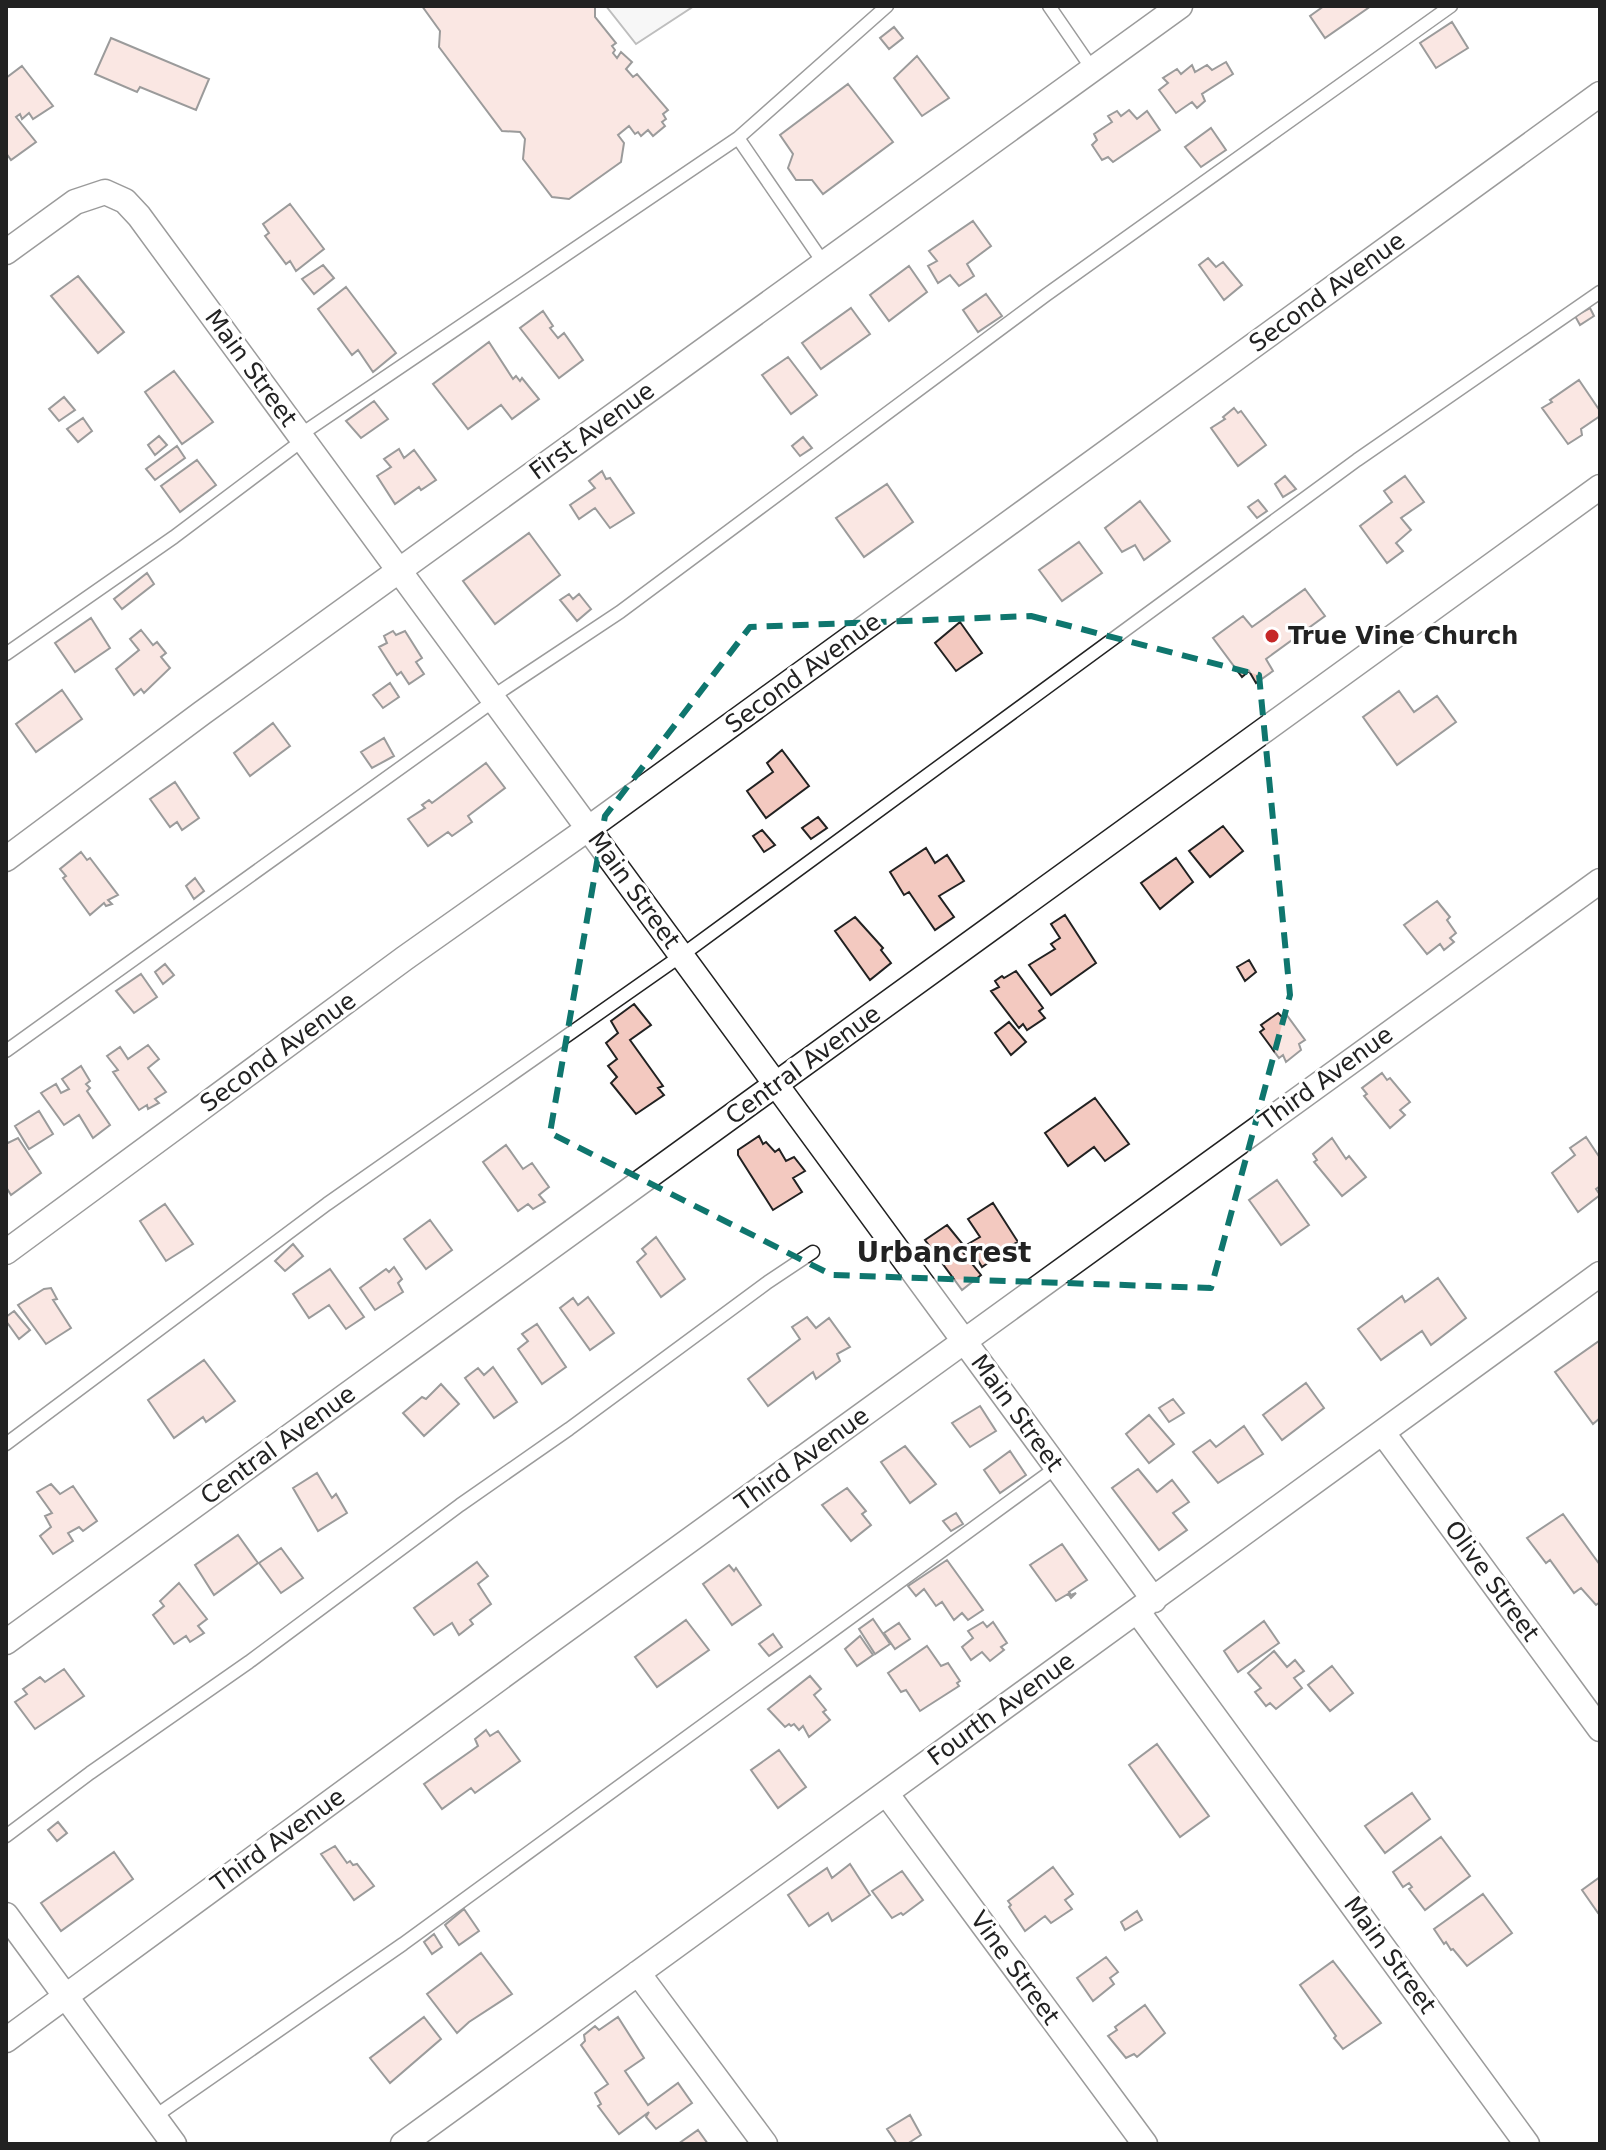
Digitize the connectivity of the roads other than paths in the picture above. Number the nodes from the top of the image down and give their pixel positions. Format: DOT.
graph roads {
  1 [pos="887,6"];
  2 [pos="1049,6"];
  3 [pos="1180,6"];
  4 [pos="1451,6"];
  5 [pos="1093,70"];
  6 [pos="1600,94"];
  7 [pos="738,138"];
  8 [pos="6,252"];
  9 [pos="825,265"];
  10 [pos="1600,292"];
  11 [pos="302,438"];
  12 [pos="1600,487"];
  13 [pos="400,571"];
  14 [pos="6,654"];
  15 [pos="494,698"];
  16 [pos="589,828"];
  17 [pos="6,859"];
  18 [pos="1600,881"];
  19 [pos="682,955"];
  20 [pos="6,1051"];
  21 [pos="777,1085"];
  22 [pos="6,1252"];
  23 [pos="813,1252"];
  24 [pos="1600,1274"];
  25 [pos="965,1342"];
  26 [pos="1383,1433"];
  27 [pos="6,1444"];
  28 [pos="1057,1467"];
  29 [pos="1146,1606"];
  30 [pos="6,1642"];
  31 [pos="1600,1729"];
  32 [pos="886,1793"];
  33 [pos="6,1836"];
  34 [pos="6,1915"];
  35 [pos="638,1973"];
  36 [pos="65,1995"];
  37 [pos="6,2040"];
  38 [pos="154,2117"];
  39 [pos="174,2144"];
  40 [pos="403,2144"];
  41 [pos="765,2144"];
  42 [pos="1145,2144"];
  43 [pos="1527,2144"];
  1 -- 7 [label="lane"];
  2 -- 5 [label="lane"];
  3 -- 5 [label="street, First Avenue"];
  4 -- 15 [label="lane"];
  5 -- 9 [label="street, First Avenue"];
  6 -- 16 [label="street, Second Avenue"];
  7 -- 9 [label="lane"];
  7 -- 11 [label="lane"];
  8 -- 11 [label="street, Main Street"];
  9 -- 13 [label="street, First Avenue"];
  10 -- 19 [label="lane"];
  11 -- 13 [label="street, Main Street"];
  11 -- 14 [label="lane"];
  12 -- 21 [label="street, Central Avenue"];
  13 -- 15 [label="street, Main Street"];
  13 -- 17 [label="street, First Avenue"];
  15 -- 16 [label="street, Main Street"];
  15 -- 20 [label="lane"];
  16 -- 19 [label="street, Main Street"];
  16 -- 22 [label="street, Second Avenue"];
  18 -- 25 [label="street, Third Avenue"];
  19 -- 21 [label="street, Main Street"];
  19 -- 27 [label="lane"];
  21 -- 25 [label="street, Main Street"];
  21 -- 30 [label="street, Central Avenue"];
  23 -- 33 [label="lane"];
  24 -- 26 [label="street, Fourth Avenue"];
  25 -- 28 [label="street, Main Street"];
  25 -- 36 [label="street, Third Avenue"];
  26 -- 29 [label="street, Fourth Avenue"];
  26 -- 31 [label="street, Olive Street"];
  28 -- 29 [label="street, Main Street"];
  28 -- 38 [label="lane"];
  29 -- 32 [label="street, Fourth Avenue"];
  29 -- 43 [label="street, Main Street"];
  32 -- 35 [label="street, Fourth Avenue"];
  32 -- 42 [label="street, Vine Street"];
  34 -- 36 [label="street"];
  35 -- 40 [label="street, Fourth Avenue"];
  35 -- 41 [label="street"];
  36 -- 37 [label="street, Third Avenue"];
  36 -- 38 [label="street"];
  38 -- 39 [label="street"];
}
